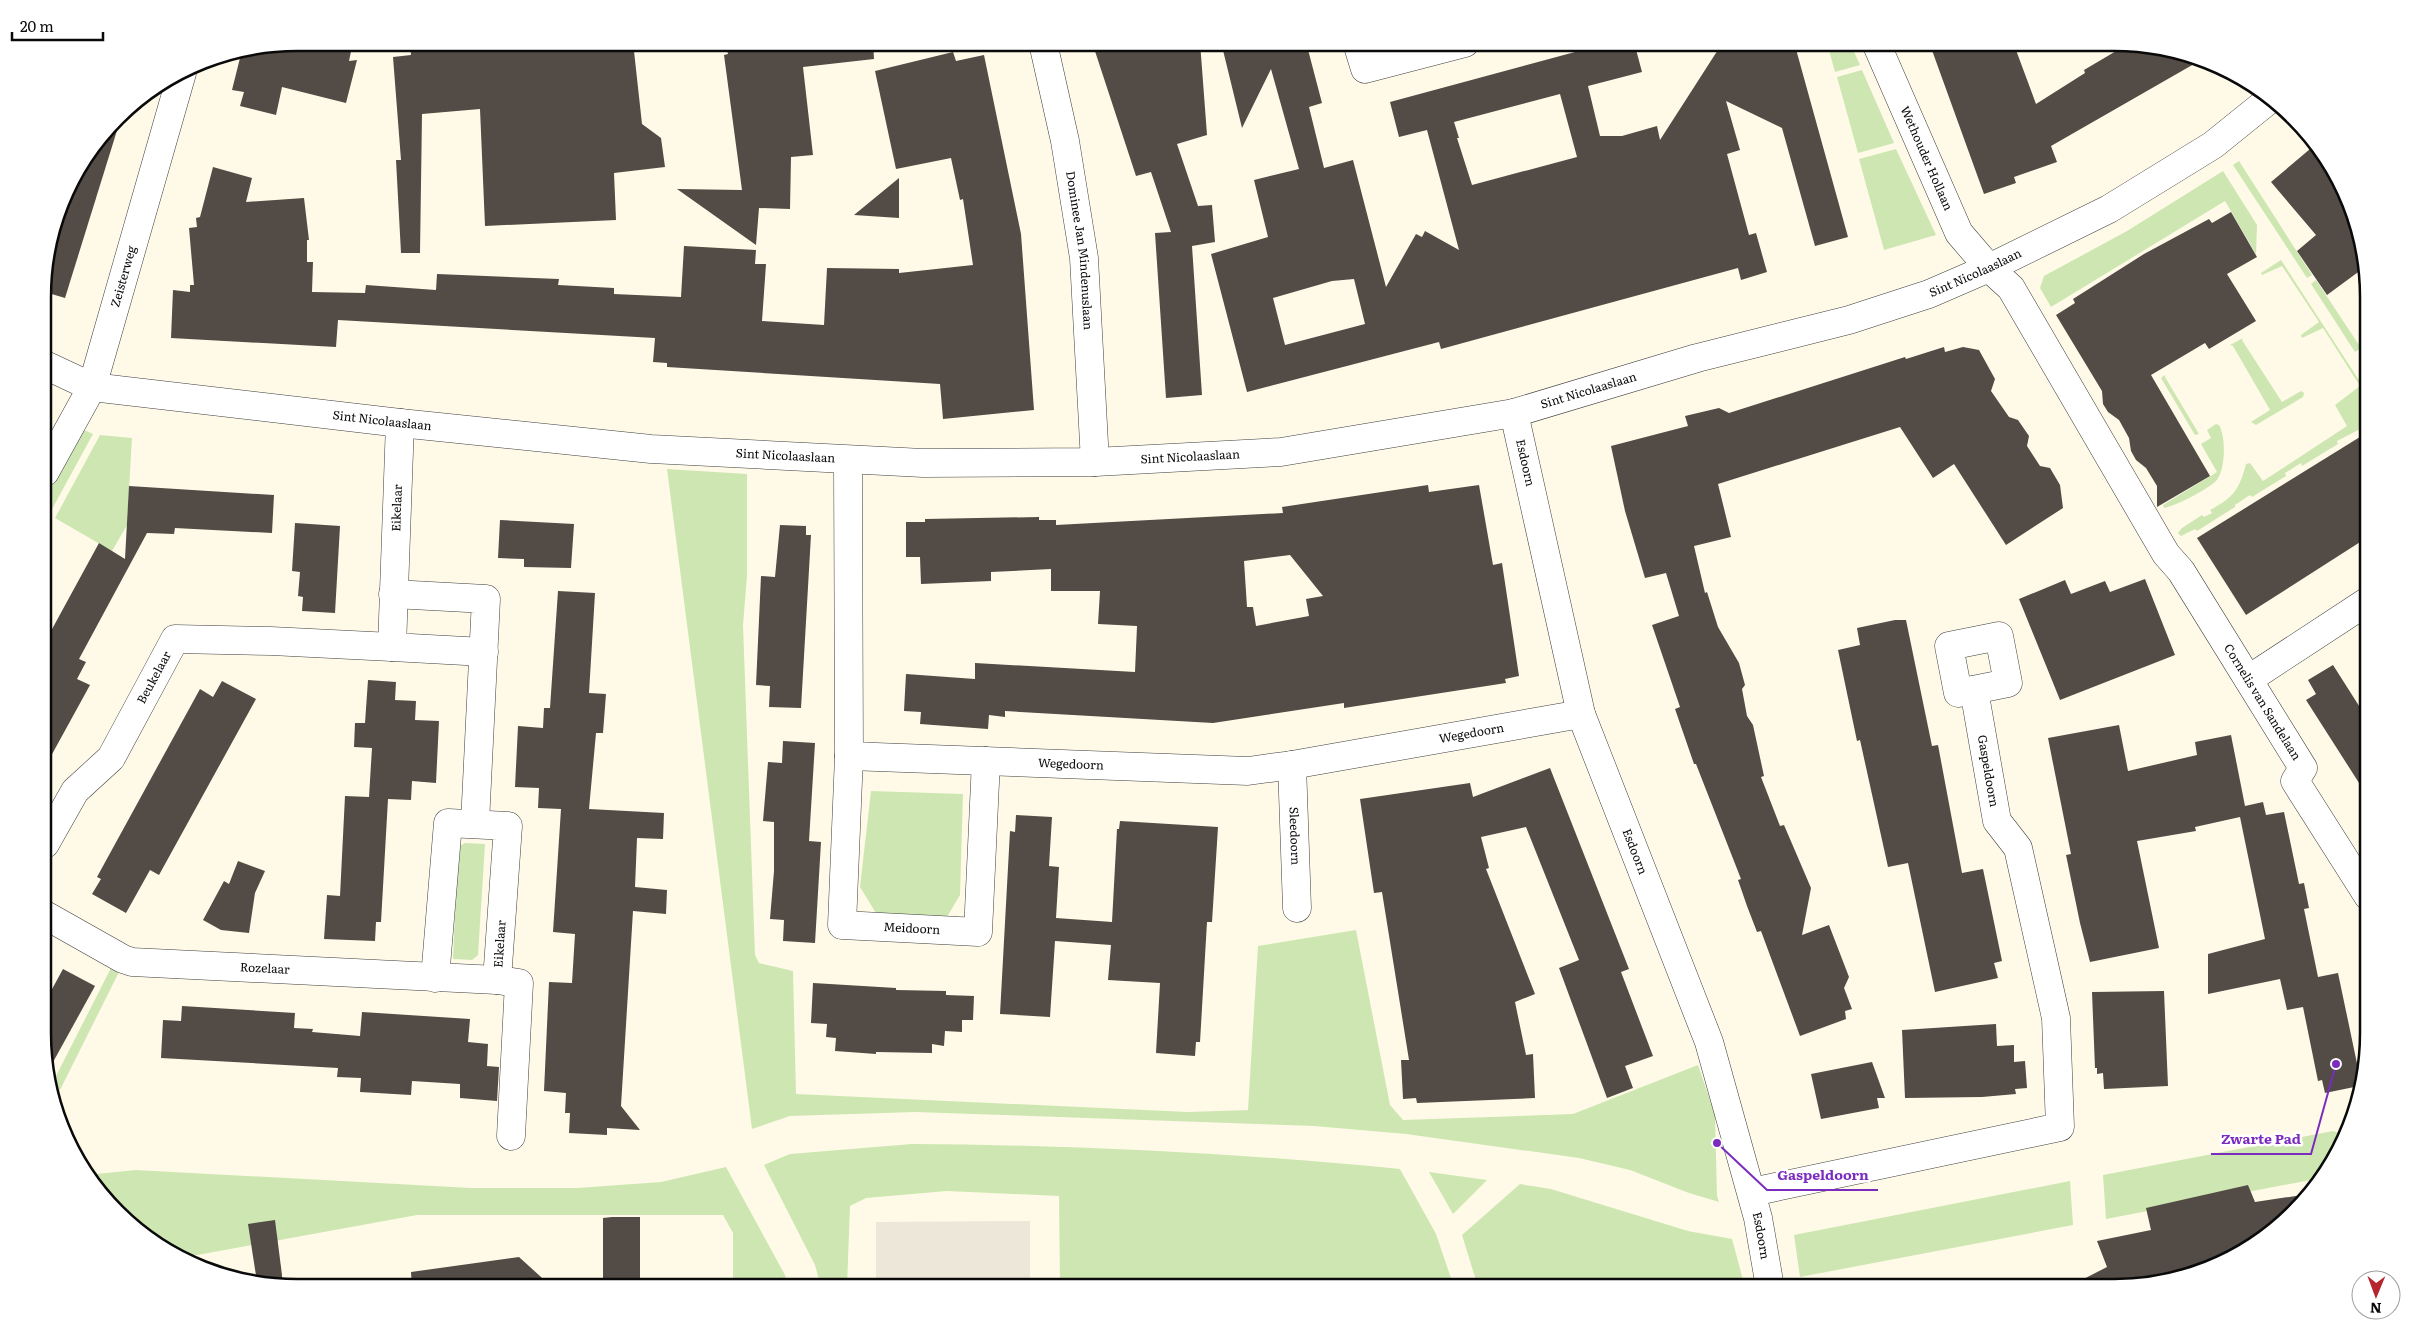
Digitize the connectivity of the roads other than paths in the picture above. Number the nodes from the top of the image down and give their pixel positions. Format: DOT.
graph roads {
  1 [pos="1045,51"];
  2 [pos="1360,51"];
  3 [pos="1432,51"];
  4 [pos="1880,51"];
  5 [pos="180,81"];
  6 [pos="2265,103"];
  7 [pos="1989,268"];
  8 [pos="51,368"];
  9 [pos="92,386"];
  10 [pos="1514,413"];
  11 [pos="400,423"];
  12 [pos="848,460"];
  13 [pos="51,461"];
  14 [pos="1095,462"];
  15 [pos="2129,492"];
  16 [pos="393,594"];
  17 [pos="2360,606"];
  18 [pos="392,647"];
  19 [pos="484,652"];
  20 [pos="2249,679"];
  21 [pos="1974,690"];
  22 [pos="1581,714"];
  23 [pos="849,756"];
  24 [pos="986,761"];
  25 [pos="1292,765"];
  26 [pos="475,823"];
  27 [pos="51,833"];
  28 [pos="2360,883"];
  29 [pos="1297,908"];
  30 [pos="51,918"];
  31 [pos="435,978"];
  32 [pos="497,980"];
  33 [pos="511,1136"];
  34 [pos="1752,1192"];
  35 [pos="1768,1279"];
  1 -- 14 [label="street, Dominee Jan Mindenuslaan"];
  2 -- 3 [label="street"];
  4 -- 7 [label="street, Wethouder Hollaan"];
  5 -- 9 [label="street, Zeisterweg"];
  6 -- 7 [label="street, Sint Nicolaaslaan"];
  7 -- 10 [label="street, Sint Nicolaaslaan"];
  7 -- 15 [label="street, Wethouder Hollaan"];
  8 -- 9 [label="street, Sint Nicolaaslaan"];
  9 -- 11 [label="street, Sint Nicolaaslaan"];
  9 -- 13 [label="street, Zeisterweg"];
  10 -- 14 [label="street, Sint Nicolaaslaan"];
  10 -- 22 [label="street, Esdoorn"];
  11 -- 12 [label="street, Sint Nicolaaslaan"];
  11 -- 16 [label="street, Eikelaar"];
  12 -- 14 [label="street, Sint Nicolaaslaan"];
  12 -- 23 [label="street"];
  15 -- 20 [label="street, Cornelis van Sandelaan"];
  16 -- 18 [label="street, Eikelaar"];
  16 -- 19 [label="street"];
  17 -- 20 [label="street"];
  18 -- 19 [label="street"];
  18 -- 27 [label="street, Beukelaar"];
  19 -- 26 [label="street"];
  20 -- 28 [label="street, Cornelis van Sandelaan"];
  21 -- 34 [label="street, Gaspeldoorn"];
  22 -- 25 [label="street, Wegedoorn"];
  22 -- 34 [label="street, Esdoorn"];
  23 -- 24 [label="street, Wegedoorn"];
  23 -- 24 [label="street, Meidoorn"];
  24 -- 25 [label="street, Wegedoorn"];
  25 -- 29 [label="street, Sleedoorn"];
  26 -- 31 [label="street, Eikelaar"];
  26 -- 32 [label="street, Eikelaar"];
  30 -- 31 [label="street, Rozelaar"];
  31 -- 32 [label="street, Rozelaar"];
  32 -- 33 [label="street, Eikelaar"];
  34 -- 35 [label="street, Esdoorn"];
}
